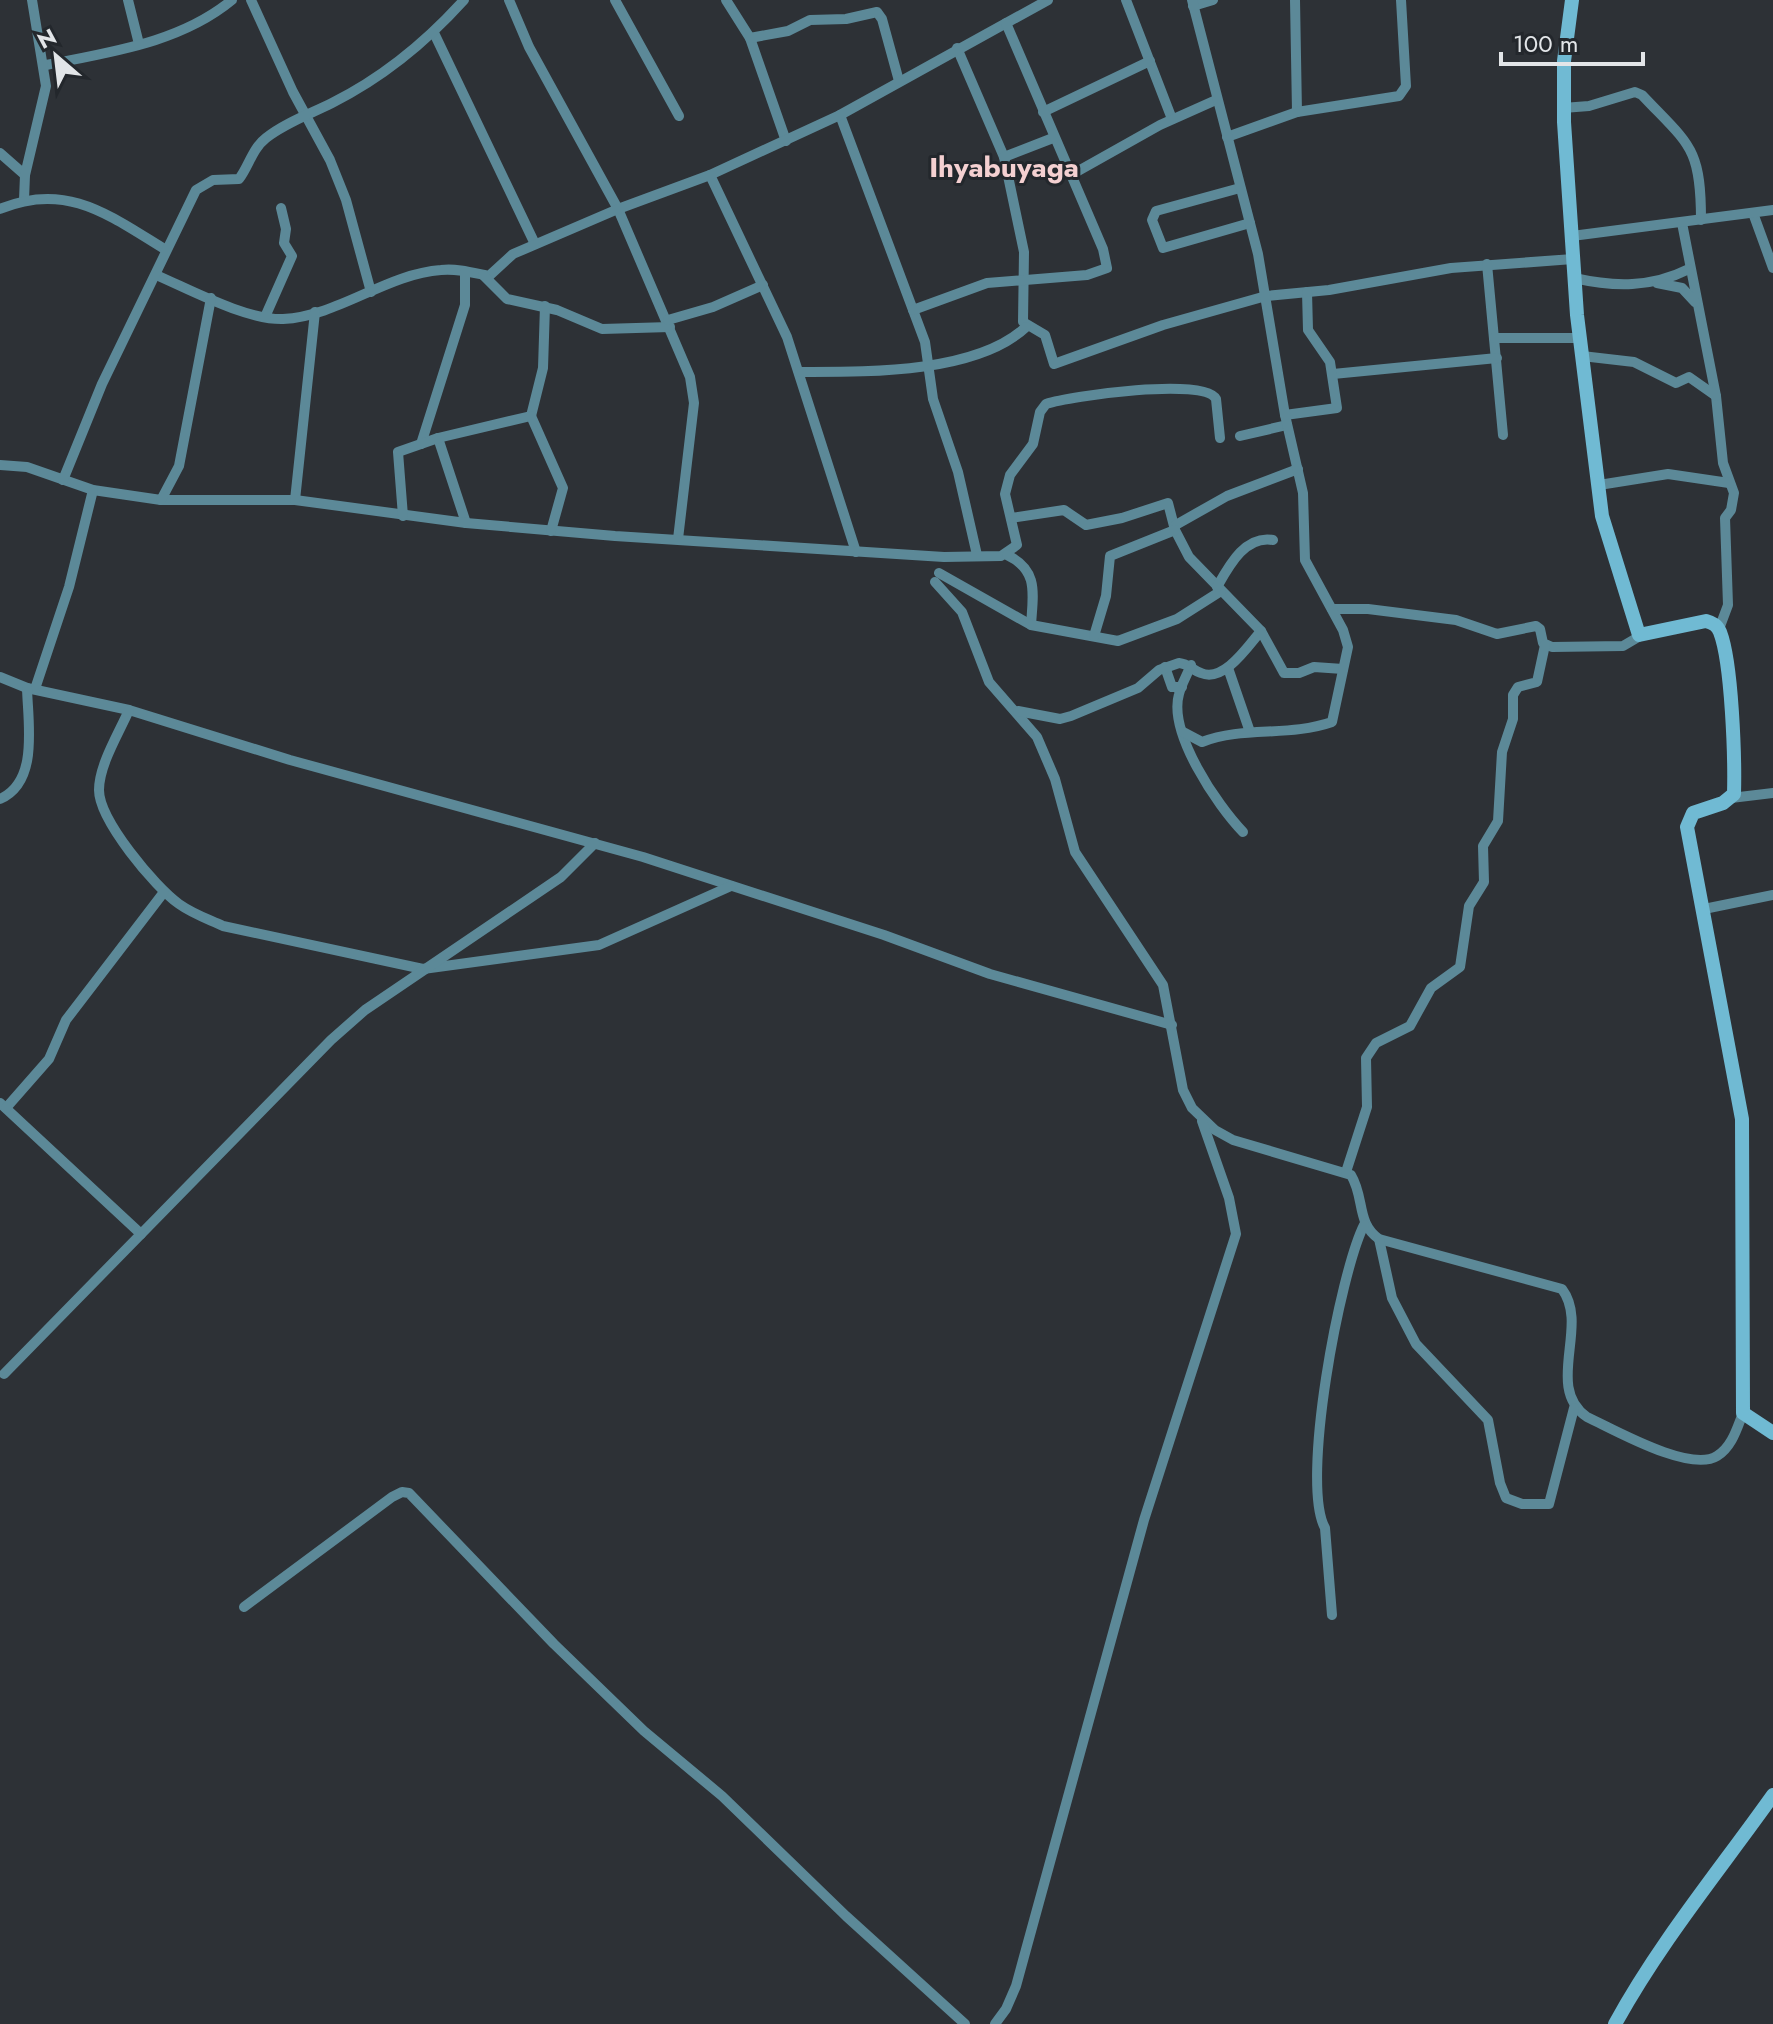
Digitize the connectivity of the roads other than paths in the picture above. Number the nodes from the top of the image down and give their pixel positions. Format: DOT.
graph roads {
  1 [pos="32,0"];
  2 [pos="128,0"];
  3 [pos="232,0"];
  4 [pos="251,0"];
  5 [pos="464,0"];
  6 [pos="509,0"];
  7 [pos="615,0"];
  8 [pos="726,0"];
  9 [pos="1048,0"];
  10 [pos="1126,0"];
  11 [pos="1213,0"];
  12 [pos="1295,0"];
  13 [pos="1401,0"];
  14 [pos="1572,0"];
  15 [pos="1192,3"];
  16 [pos="1006,23"];
  17 [pos="434,33"];
  18 [pos="750,38"];
  19 [pos="139,44"];
  20 [pos="957,48"];
  21 [pos="1150,61"];
  22 [pos="46,65"];
  23 [pos="899,81"];
  24 [pos="1216,100"];
  25 [pos="1563,108"];
  26 [pos="1043,112"];
  27 [pos="1297,112"];
  28 [pos="840,115"];
  29 [pos="305,116"];
  30 [pos="679,116"];
  31 [pos="1172,119"];
  32 [pos="1227,137"];
  33 [pos="1053,138"];
  34 [pos="786,141"];
  35 [pos="0,153"];
  36 [pos="1004,157"];
  37 [pos="25,175"];
  38 [pos="710,175"];
  39 [pos="1071,175"];
  40 [pos="1240,188"];
  41 [pos="24,200"];
  42 [pos="281,208"];
  43 [pos="0,209"];
  44 [pos="618,209"];
  45 [pos="1773,210"];
  46 [pos="1753,213"];
  47 [pos="1701,220"];
  48 [pos="1250,223"];
  49 [pos="1682,223"];
  50 [pos="1572,236"];
  51 [pos="535,244"];
  52 [pos="166,250"];
  53 [pos="1573,259"];
  54 [pos="1487,264"];
  55 [pos="1773,268"];
  56 [pos="1689,269"];
  57 [pos="465,272"];
  58 [pos="156,275"];
  59 [pos="483,275"];
  60 [pos="1020,278"];
  61 [pos="1574,278"];
  62 [pos="1655,283"];
  63 [pos="763,285"];
  64 [pos="371,292"];
  65 [pos="1307,292"];
  66 [pos="1266,296"];
  67 [pos="211,298"];
  68 [pos="1697,305"];
  69 [pos="545,306"];
  70 [pos="913,310"];
  71 [pos="315,312"];
  72 [pos="265,317"];
  73 [pos="669,323"];
  74 [pos="1026,327"];
  75 [pos="1494,338"];
  76 [pos="1580,338"];
  77 [pos="1582,356"];
  78 [pos="1497,358"];
  79 [pos="929,366"];
  80 [pos="800,372"];
  81 [pos="1333,374"];
  82 [pos="1716,396"];
  83 [pos="531,416"];
  84 [pos="1286,420"];
  85 [pos="1503,435"];
  86 [pos="1240,436"];
  87 [pos="438,438"];
  88 [pos="1220,438"];
  89 [pos="421,444"];
  90 [pos="0,465"];
  91 [pos="1298,469"];
  92 [pos="63,480"];
  93 [pos="1729,483"];
  94 [pos="1599,485"];
  95 [pos="93,490"];
  96 [pos="161,500"];
  97 [pos="295,500"];
  98 [pos="403,516"];
  99 [pos="1011,518"];
  100 [pos="466,523"];
  101 [pos="1175,528"];
  102 [pos="551,531"];
  103 [pos="678,539"];
  104 [pos="1273,540"];
  105 [pos="856,552"];
  106 [pos="977,555"];
  107 [pos="1007,555"];
  108 [pos="1219,589"];
  109 [pos="1332,609"];
  110 [pos="1031,625"];
  111 [pos="1719,629"];
  112 [pos="1261,631"];
  113 [pos="1094,636"];
  114 [pos="1640,636"];
  115 [pos="1545,645"];
  116 [pos="1191,665"];
  117 [pos="1165,667"];
  118 [pos="1228,668"];
  119 [pos="1343,669"];
  120 [pos="0,677"];
  121 [pos="1182,687"];
  122 [pos="31,688"];
  123 [pos="129,710"];
  124 [pos="1018,711"];
  125 [pos="1183,732"];
  126 [pos="1250,732"];
  127 [pos="1773,793"];
  128 [pos="1731,798"];
  129 [pos="0,799"];
  130 [pos="1243,832"];
  131 [pos="595,843"];
  132 [pos="731,886"];
  133 [pos="164,892"];
  134 [pos="1773,895"];
  135 [pos="1704,909"];
  136 [pos="423,969"];
  137 [pos="1172,1025"];
  138 [pos="3,1106"];
  139 [pos="1201,1117"];
  140 [pos="1346,1172"];
  141 [pos="1364,1225"];
  142 [pos="141,1234"];
  143 [pos="1379,1239"];
  144 [pos="4,1374"];
  145 [pos="1574,1408"];
  146 [pos="1743,1413"];
  147 [pos="1773,1433"];
  148 [pos="244,1607"];
  149 [pos="1332,1615"];
  150 [pos="1773,1795"];
  151 [pos="965,2024"];
  152 [pos="995,2024"];
  153 [pos="1615,2024"];
  1 -- 22 [label="street"];
  2 -- 19 [label="street"];
  3 -- 19 [label="street"];
  4 -- 29 [label="street"];
  5 -- 17 [label="street"];
  6 -- 44 [label="street"];
  7 -- 30 [label="street"];
  8 -- 18 [label="street"];
  9 -- 16 [label="street"];
  10 -- 21 [label="street"];
  11 -- 15 [label="street"];
  12 -- 27 [label="street"];
  13 -- 27 [label="street"];
  14 -- 25 [label="street"];
  15 -- 24 [label="street"];
  16 -- 20 [label="street"];
  16 -- 26 [label="street"];
  17 -- 29 [label="street"];
  17 -- 51 [label="street"];
  18 -- 23 [label="street"];
  18 -- 34 [label="street"];
  19 -- 22 [label="street"];
  20 -- 23 [label="street"];
  20 -- 36 [label="street"];
  21 -- 26 [label="street"];
  21 -- 31 [label="street"];
  22 -- 37 [label="street"];
  23 -- 28 [label="street"];
  24 -- 31 [label="street"];
  24 -- 32 [label="street"];
  25 -- 47 [label="street"];
  25 -- 50 [label="street"];
  26 -- 33 [label="street"];
  27 -- 32 [label="street"];
  28 -- 34 [label="street"];
  28 -- 70 [label="street"];
  29 -- 52 [label="street"];
  29 -- 64 [label="street"];
  31 -- 39 [label="street"];
  32 -- 40 [label="street"];
  33 -- 36 [label="street"];
  33 -- 39 [label="street"];
  34 -- 38 [label="street"];
  35 -- 37 [label="street"];
  36 -- 60 [label="street"];
  37 -- 41 [label="street"];
  38 -- 44 [label="street"];
  38 -- 63 [label="street"];
  39 -- 60 [label="street"];
  40 -- 48 [label="street"];
  40 -- 48 [label="street"];
  41 -- 43 [label="street"];
  41 -- 52 [label="street"];
  42 -- 72 [label="street"];
  44 -- 51 [label="street"];
  44 -- 73 [label="street"];
  45 -- 46 [label="street"];
  46 -- 47 [label="street"];
  46 -- 55 [label="street"];
  47 -- 49 [label="street"];
  48 -- 66 [label="street"];
  49 -- 50 [label="street"];
  49 -- 56 [label="street"];
  50 -- 53 [label="street"];
  51 -- 59 [label="street"];
  52 -- 58 [label="street"];
  53 -- 54 [label="street"];
  53 -- 61 [label="street"];
  54 -- 65 [label="street"];
  54 -- 75 [label="street"];
  56 -- 62 [label="street"];
  56 -- 68 [label="street"];
  57 -- 59 [label="street"];
  57 -- 64 [label="street"];
  57 -- 89 [label="street"];
  58 -- 67 [label="street"];
  58 -- 92 [label="street"];
  59 -- 69 [label="street"];
  60 -- 70 [label="street"];
  60 -- 74 [label="street"];
  61 -- 62 [label="street"];
  61 -- 76 [label="street"];
  62 -- 68 [label="street"];
  63 -- 73 [label="street"];
  63 -- 80 [label="street"];
  64 -- 71 [label="street"];
  65 -- 66 [label="street"];
  65 -- 81 [label="street"];
  66 -- 74 [label="street"];
  66 -- 84 [label="street"];
  67 -- 72 [label="street"];
  67 -- 96 [label="street"];
  68 -- 82 [label="street"];
  69 -- 73 [label="street"];
  69 -- 83 [label="street"];
  70 -- 79 [label="street"];
  71 -- 72 [label="street"];
  71 -- 97 [label="street"];
  73 -- 103 [label="street"];
  74 -- 79 [label="street"];
  75 -- 76 [label="street"];
  75 -- 78 [label="street"];
  76 -- 77 [label="street"];
  77 -- 82 [label="street"];
  77 -- 94 [label="street"];
  78 -- 81 [label="street"];
  78 -- 85 [label="street"];
  79 -- 80 [label="street"];
  79 -- 106 [label="street"];
  80 -- 105 [label="street"];
  81 -- 84 [label="street"];
  82 -- 93 [label="street"];
  83 -- 87 [label="street"];
  83 -- 102 [label="street"];
  84 -- 86 [label="street"];
  84 -- 91 [label="street"];
  87 -- 89 [label="street"];
  87 -- 100 [label="street"];
  88 -- 99 [label="street"];
  89 -- 98 [label="street"];
  90 -- 92 [label="street"];
  91 -- 101 [label="street"];
  91 -- 109 [label="street"];
  92 -- 95 [label="street"];
  93 -- 94 [label="street"];
  93 -- 111 [label="street"];
  94 -- 114 [label="street"];
  95 -- 96 [label="street"];
  95 -- 122 [label="street"];
  96 -- 97 [label="street"];
  97 -- 98 [label="street"];
  98 -- 100 [label="street"];
  99 -- 101 [label="street"];
  99 -- 107 [label="street"];
  100 -- 102 [label="street"];
  101 -- 108 [label="street"];
  101 -- 113 [label="street"];
  102 -- 103 [label="street"];
  103 -- 105 [label="street"];
  104 -- 108 [label="street"];
  105 -- 106 [label="street"];
  106 -- 107 [label="street"];
  107 -- 110 [label="street"];
  108 -- 112 [label="street"];
  108 -- 113 [label="street"];
  109 -- 115 [label="street"];
  109 -- 119 [label="street"];
  110 -- 113 [label="street"];
  110 -- 124 [label="street"];
  111 -- 114 [label="street"];
  111 -- 128 [label="street"];
  112 -- 118 [label="street"];
  112 -- 119 [label="street"];
  114 -- 115 [label="street"];
  115 -- 140 [label="street"];
  116 -- 117 [label="street"];
  116 -- 118 [label="street"];
  116 -- 121 [label="street"];
  117 -- 121 [label="street"];
  117 -- 124 [label="street"];
  118 -- 126 [label="street"];
  119 -- 126 [label="street"];
  120 -- 122 [label="street"];
  121 -- 125 [label="street"];
  122 -- 123 [label="street"];
  122 -- 129 [label="street"];
  123 -- 131 [label="street"];
  123 -- 133 [label="street"];
  124 -- 137 [label="street"];
  125 -- 126 [label="street"];
  125 -- 130 [label="street"];
  127 -- 128 [label="street"];
  128 -- 135 [label="street"];
  131 -- 132 [label="street"];
  131 -- 136 [label="street"];
  132 -- 136 [label="street"];
  132 -- 137 [label="street"];
  133 -- 136 [label="street"];
  133 -- 138 [label="street"];
  134 -- 135 [label="street"];
  135 -- 146 [label="street"];
  136 -- 142 [label="street"];
  137 -- 139 [label="street"];
  138 -- 142 [label="street"];
  139 -- 140 [label="street"];
  139 -- 152 [label="street"];
  140 -- 141 [label="street"];
  141 -- 143 [label="street"];
  141 -- 149 [label="street"];
  142 -- 144 [label="street"];
  143 -- 145 [label="street"];
  143 -- 145 [label="street"];
  145 -- 146 [label="street"];
  146 -- 147 [label="street"];
  148 -- 151 [label="street"];
  150 -- 153 [label="street"];
}
